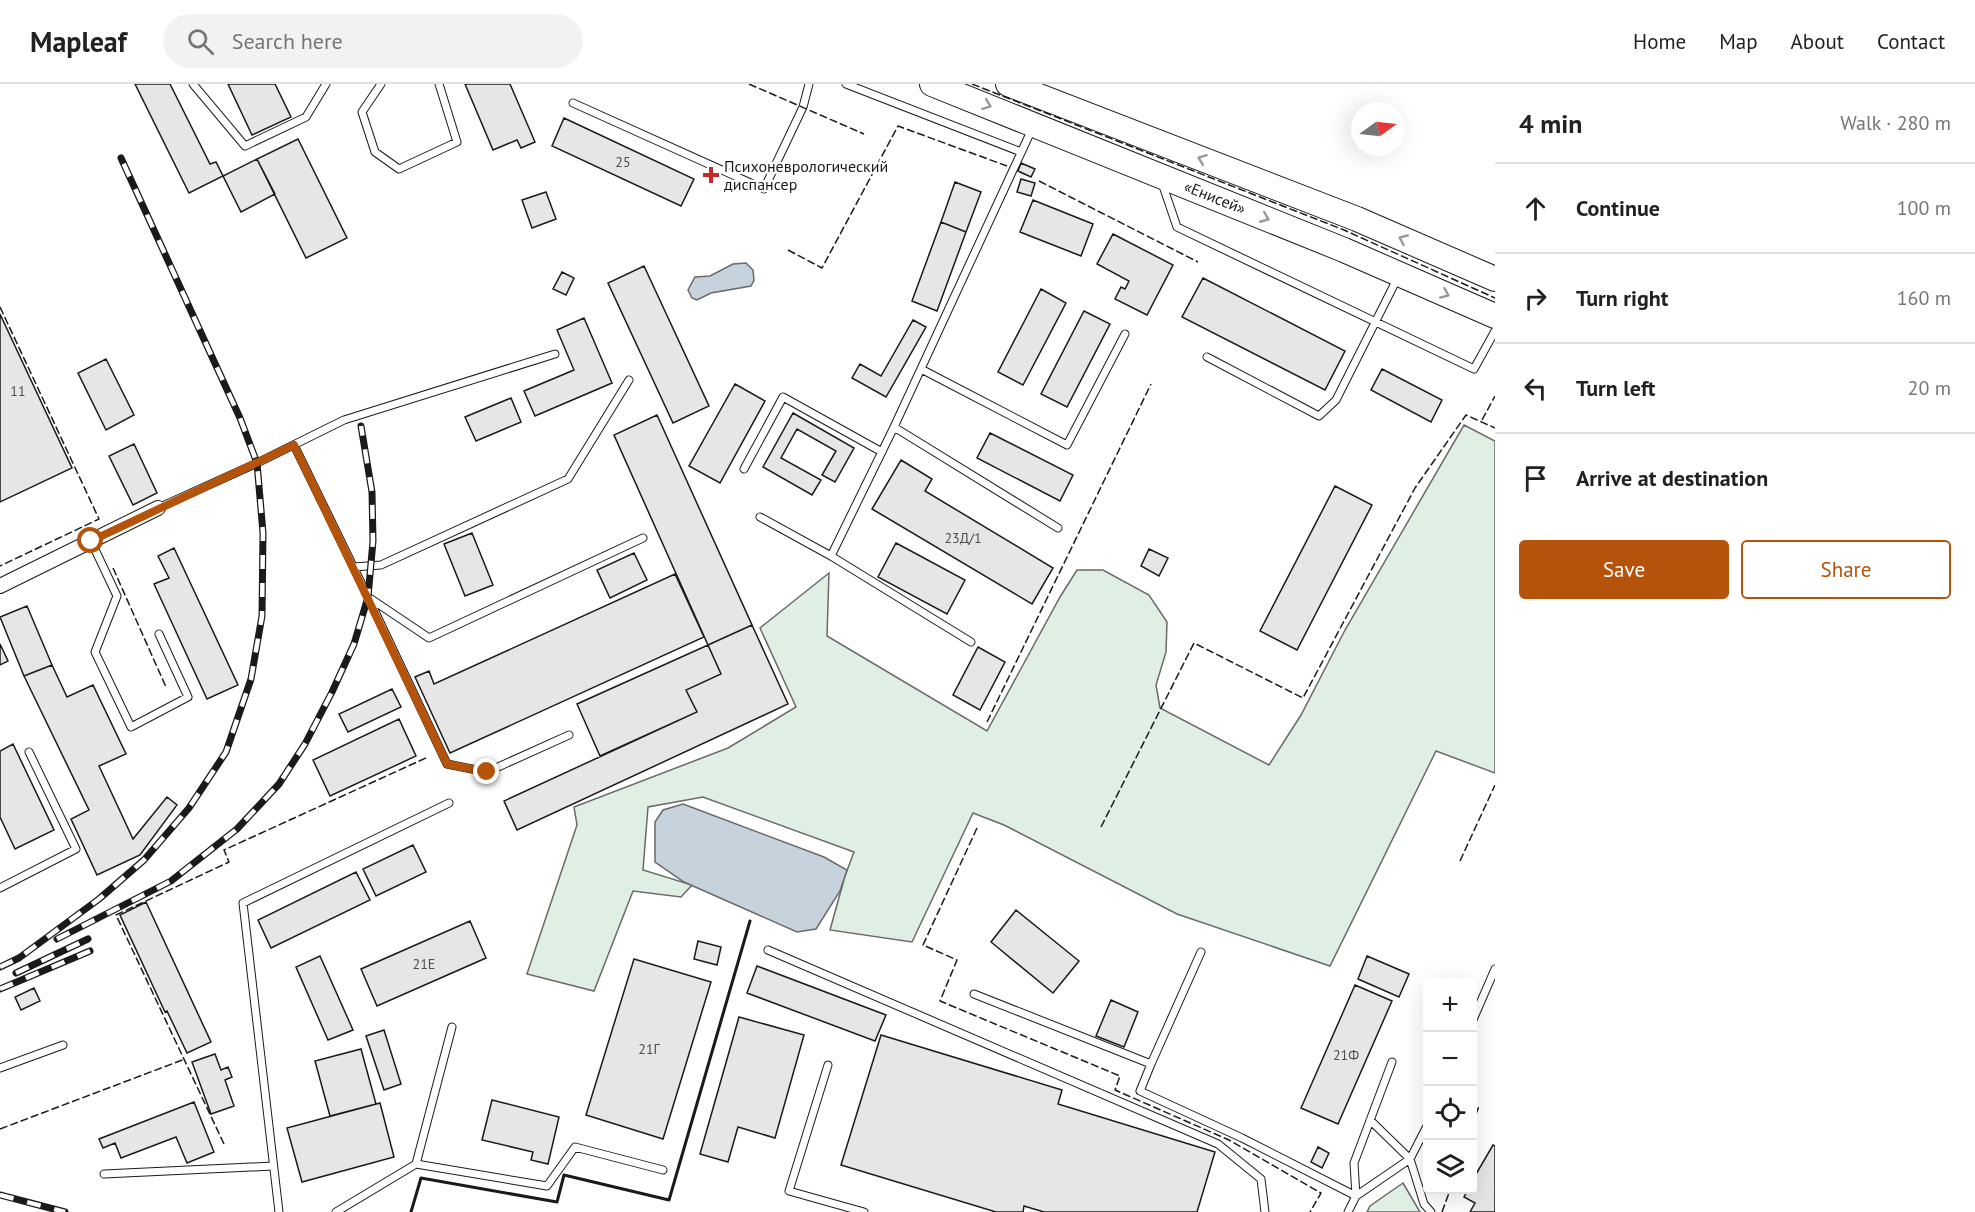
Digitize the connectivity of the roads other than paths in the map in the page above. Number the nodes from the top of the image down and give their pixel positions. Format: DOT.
graph roads {
  1 [pos="193,84"];
  2 [pos="326,84"];
  3 [pos="381,84"];
  4 [pos="439,84"];
  5 [pos="809,84"];
  6 [pos="846,84"];
  7 [pos="932,84"];
  8 [pos="1008,84"];
  9 [pos="573,103"];
  10 [pos="1034,124"];
  11 [pos="1021,152"];
  12 [pos="1160,175"];
  13 [pos="1399,274"];
  14 [pos="1495,279"];
  15 [pos="1495,316"];
  16 [pos="1375,321"];
  17 [pos="1495,331"];
  18 [pos="1125,334"];
  19 [pos="555,354"];
  20 [pos="1206,357"];
  21 [pos="921,369"];
  22 [pos="629,380"];
  23 [pos="894,427"];
  24 [pos="294,445"];
  25 [pos="882,452"];
  26 [pos="744,469"];
  27 [pos="158,508"];
  28 [pos="760,517"];
  29 [pos="1058,528"];
  30 [pos="643,538"];
  31 [pos="91,541"];
  32 [pos="831,556"];
  33 [pos="354,567"];
  34 [pos="0,586"];
  35 [pos="368,597"];
  36 [pos="159,634"];
  37 [pos="971,642"];
  38 [pos="569,735"];
  39 [pos="28,752"];
  40 [pos="449,804"];
  41 [pos="0,888"];
  42 [pos="768,950"];
  43 [pos="1200,952"];
  44 [pos="1495,969"];
  45 [pos="974,994"];
  46 [pos="1477,1012"];
  47 [pos="452,1027"];
  48 [pos="63,1045"];
  49 [pos="1392,1062"];
  50 [pos="1150,1064"];
  51 [pos="828,1065"];
  52 [pos="0,1068"];
  53 [pos="1370,1120"];
  54 [pos="1423,1134"];
  55 [pos="1410,1159"];
  56 [pos="416,1164"];
  57 [pos="273,1166"];
  58 [pos="663,1170"];
  59 [pos="104,1174"];
  60 [pos="1356,1196"];
  61 [pos="279,1212"];
  62 [pos="336,1212"];
  63 [pos="864,1212"];
  64 [pos="1265,1212"];
  65 [pos="1348,1212"];
  66 [pos="1431,1212"];
  1 -- 2 [label="lane"];
  3 -- 4 [label="lane"];
  5 -- 9 [label="lane"];
  6 -- 11 [label="lane"];
  7 -- 10 [label="highway, «Енисей», one-way"];
  14 -- 8 [label="highway, «Енисей», one-way"];
  10 -- 11 [label="lane"];
  10 -- 12 [label="highway, «Енисей»"];
  11 -- 21 [label="lane"];
  12 -- 13 [label="highway, «Енисей», one-way"];
  12 -- 16 [label="lane"];
  13 -- 15 [label="highway, «Енисей», one-way"];
  13 -- 16 [label="lane"];
  16 -- 17 [label="lane"];
  16 -- 20 [label="lane"];
  18 -- 21 [label="lane"];
  19 -- 24 [label="lane"];
  21 -- 23 [label="lane"];
  22 -- 33 [label="lane"];
  23 -- 25 [label="lane"];
  23 -- 29 [label="lane"];
  24 -- 27 [label="lane"];
  24 -- 33 [label="lane"];
  25 -- 26 [label="lane"];
  25 -- 32 [label="lane"];
  27 -- 31 [label="street"];
  28 -- 32 [label="lane"];
  30 -- 35 [label="lane"];
  31 -- 34 [label="street"];
  31 -- 36 [label="lane"];
  32 -- 37 [label="lane"];
  33 -- 35 [label="lane"];
  35 -- 38 [label="lane"];
  39 -- 41 [label="lane"];
  40 -- 57 [label="lane"];
  42 -- 64 [label="lane"];
  43 -- 50 [label="lane"];
  44 -- 46 [label="lane"];
  45 -- 50 [label="lane"];
  47 -- 56 [label="lane"];
  48 -- 52 [label="lane"];
  49 -- 53 [label="lane"];
  50 -- 60 [label="lane"];
  51 -- 63 [label="lane"];
  53 -- 55 [label="lane"];
  53 -- 60 [label="lane"];
  54 -- 55 [label="lane"];
  55 -- 60 [label="lane"];
  55 -- 66 [label="lane"];
  56 -- 58 [label="lane"];
  56 -- 62 [label="lane"];
  57 -- 59 [label="lane"];
  57 -- 61 [label="lane"];
  60 -- 65 [label="lane"];
}
